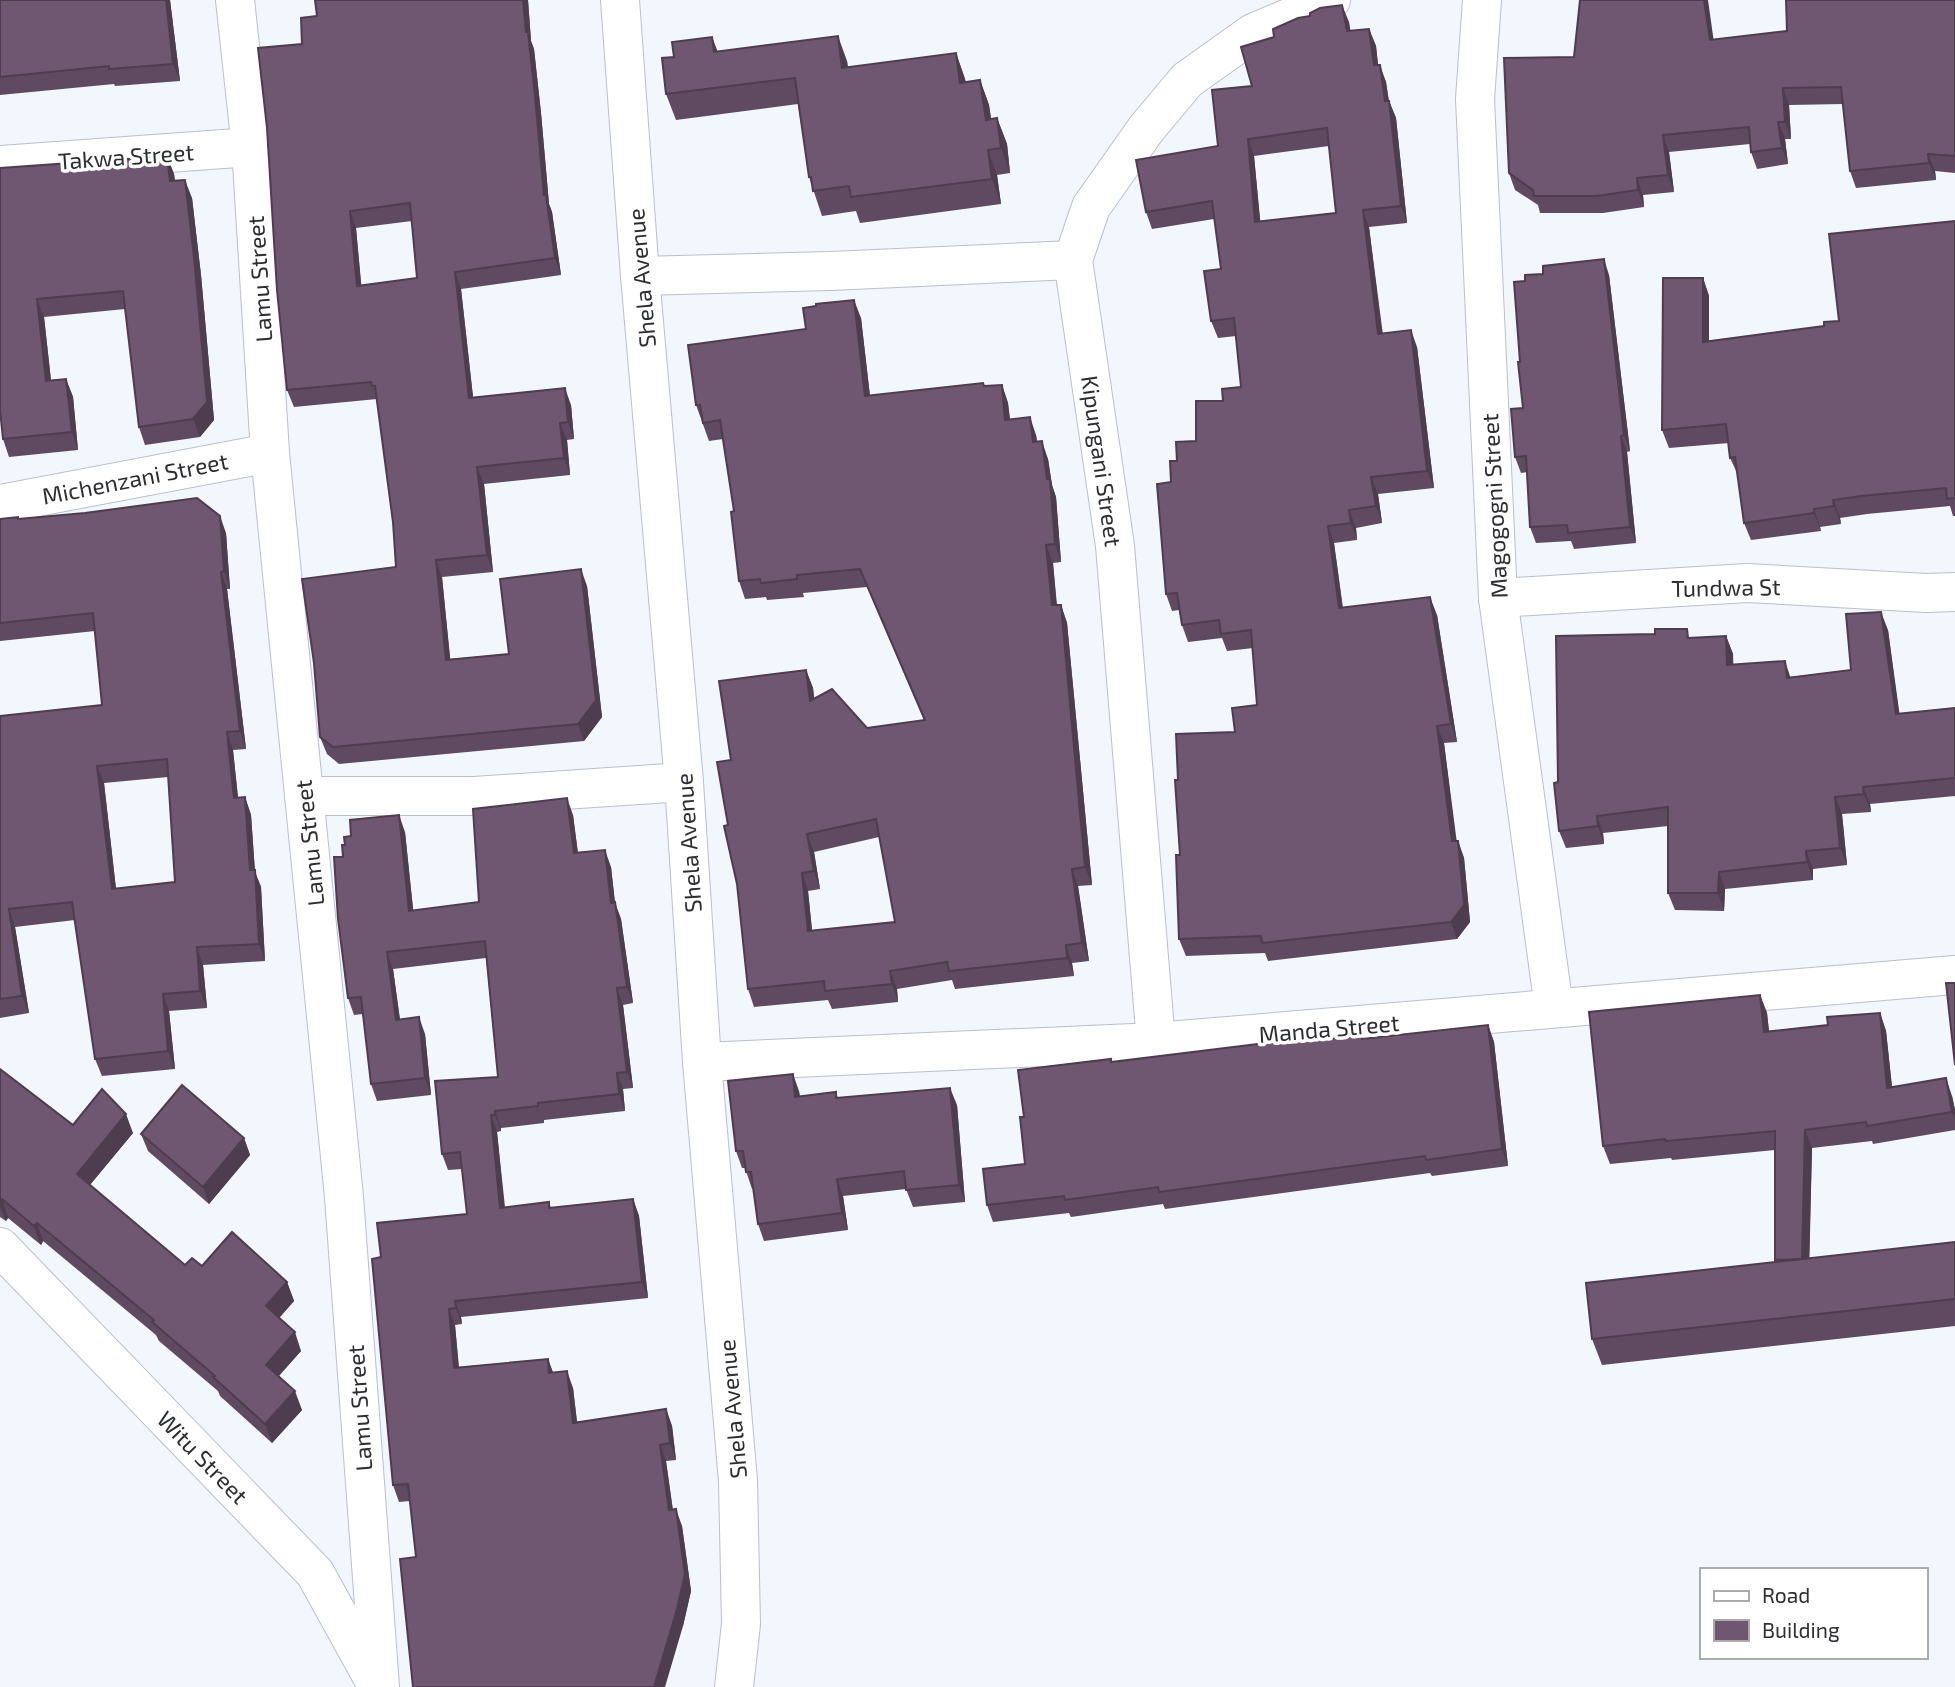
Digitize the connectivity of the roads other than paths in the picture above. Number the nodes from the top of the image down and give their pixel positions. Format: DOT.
graph roads {
  1 [pos="235,0"];
  2 [pos="620,0"];
  3 [pos="1331,0"];
  4 [pos="1482,0"];
  5 [pos="251,147"];
  6 [pos="0,165"];
  7 [pos="1073,260"];
  8 [pos="640,276"];
  9 [pos="270,453"];
  10 [pos="0,504"];
  11 [pos="1955,592"];
  12 [pos="1498,598"];
  13 [pos="684,782"];
  14 [pos="304,796"];
  15 [pos="1955,975"];
  16 [pos="1554,1008"];
  17 [pos="1156,1042"];
  18 [pos="702,1062"];
  19 [pos="0,1247"];
  20 [pos="379,1687"];
  21 [pos="734,1687"];
  1 -- 5 [label="street, Lamu Street"];
  2 -- 8 [label="street, Shela Avenue"];
  3 -- 7 [label="street, Kipungani Street"];
  4 -- 12 [label="street, Magogogni Street"];
  5 -- 6 [label="street, Takwa Street"];
  5 -- 9 [label="street, Lamu Street"];
  7 -- 8 [label="street"];
  7 -- 17 [label="street, Kipungani Street"];
  8 -- 13 [label="street, Shela Avenue"];
  9 -- 10 [label="street, Michenzani Street"];
  9 -- 14 [label="street, Lamu Street"];
  11 -- 12 [label="street, Tundwa St"];
  12 -- 16 [label="street, Magogogni Street"];
  13 -- 14 [label="street"];
  13 -- 18 [label="street, Shela Avenue"];
  14 -- 20 [label="street, Lamu Street"];
  15 -- 16 [label="street, Manda Street"];
  16 -- 17 [label="street, Manda Street"];
  17 -- 18 [label="street, Manda Street"];
  18 -- 21 [label="street, Shela Avenue"];
  19 -- 20 [label="street, Witu Street"];
}
